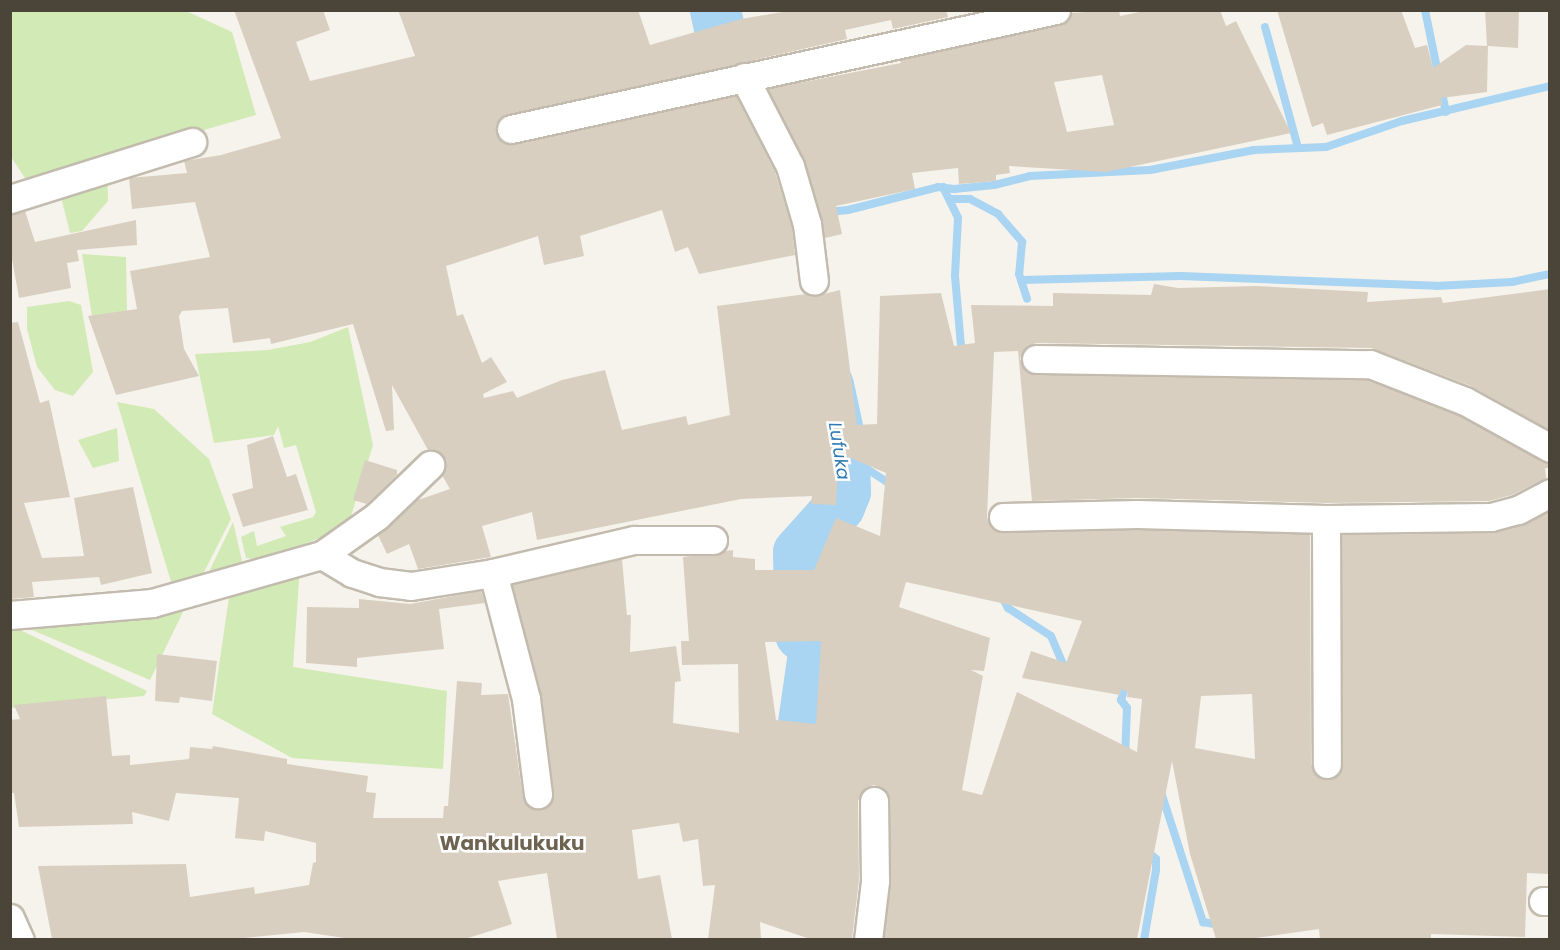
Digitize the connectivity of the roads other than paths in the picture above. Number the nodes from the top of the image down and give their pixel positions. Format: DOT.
graph roads {
  1 [pos="1056,10"];
  2 [pos="744,78"];
  3 [pos="511,129"];
  4 [pos="192,142"];
  5 [pos="10,199"];
  6 [pos="814,281"];
  7 [pos="1036,359"];
  8 [pos="1550,448"];
  9 [pos="430,465"];
  10 [pos="1550,493"];
  11 [pos="1003,517"];
  12 [pos="1326,519"];
  13 [pos="713,540"];
  14 [pos="322,555"];
  15 [pos="493,573"];
  16 [pos="10,615"];
  17 [pos="1327,764"];
  18 [pos="538,794"];
  19 [pos="874,801"];
  20 [pos="10,918"];
  21 [pos="20,939"];
  22 [pos="868,939"];
  1 -- 2 [label="street"];
  2 -- 3 [label="street"];
  2 -- 6 [label="street"];
  4 -- 5 [label="street"];
  7 -- 8 [label="street"];
  9 -- 14 [label="street"];
  10 -- 12 [label="street"];
  11 -- 12 [label="street"];
  12 -- 17 [label="street"];
  13 -- 15 [label="street"];
  14 -- 15 [label="street"];
  14 -- 16 [label="street"];
  15 -- 18 [label="street"];
  19 -- 22 [label="street"];
  20 -- 21 [label="street"];
}
